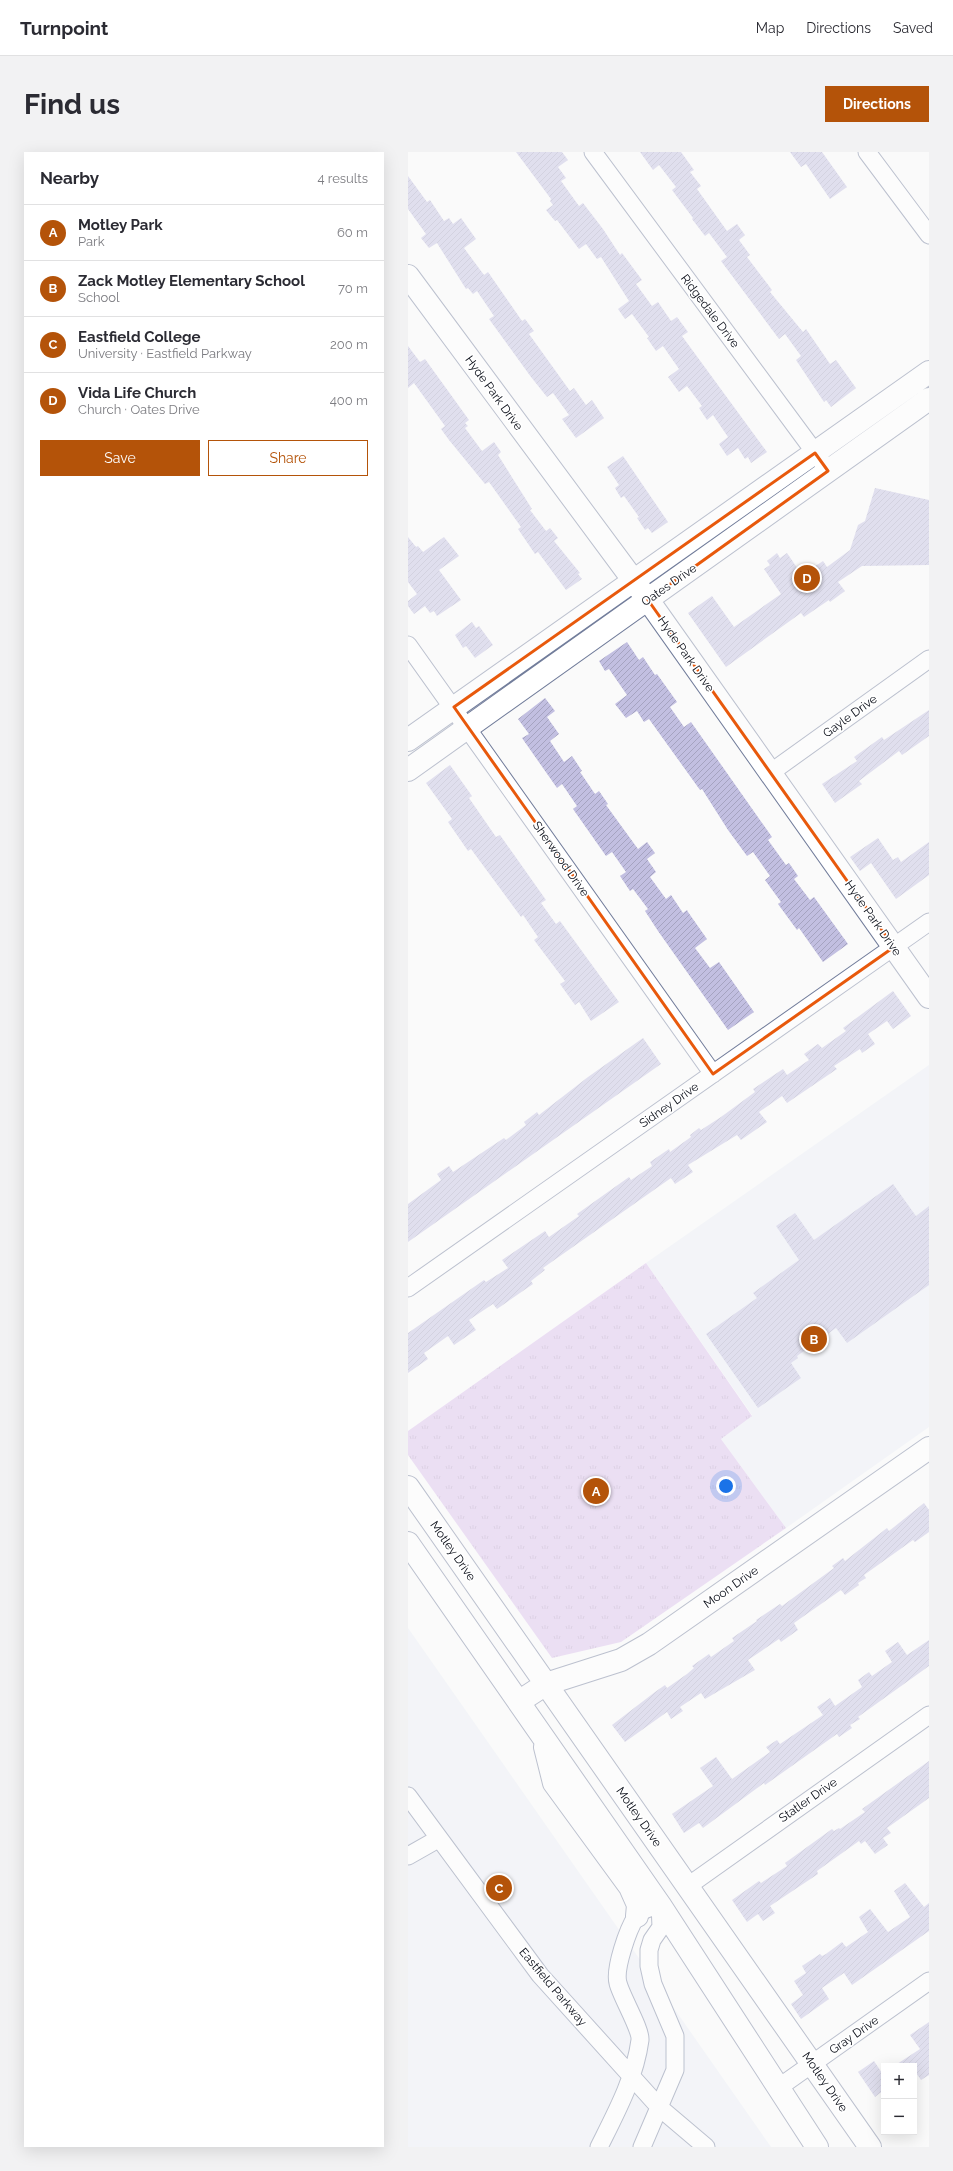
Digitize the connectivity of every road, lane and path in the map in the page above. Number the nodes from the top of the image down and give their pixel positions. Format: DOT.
graph roads {
  1 [pos="593,152"];
  2 [pos="867,152"];
  3 [pos="929,235"];
  4 [pos="408,276"];
  5 [pos="929,372"];
  6 [pos="929,399"];
  7 [pos="815,452"];
  8 [pos="828,471"];
  9 [pos="633,581"];
  10 [pos="648,600"];
  11 [pos="408,645"];
  12 [pos="929,659"];
  13 [pos="454,708"];
  14 [pos="466,727"];
  15 [pos="408,740"];
  16 [pos="408,770"];
  17 [pos="770,773"];
  18 [pos="929,922"];
  19 [pos="894,947"];
  20 [pos="929,997"];
  21 [pos="713,1074"];
  22 [pos="408,1288"];
  23 [pos="929,1448"];
  24 [pos="408,1487"];
  25 [pos="408,1544"];
  26 [pos="546,1684"];
  27 [pos="520,1701"];
  28 [pos="929,1715"];
  29 [pos="542,1734"];
  30 [pos="408,1796"];
  31 [pos="438,1839"];
  32 [pos="408,1856"];
  33 [pos="688,1886"];
  34 [pos="660,1905"];
  35 [pos="637,1916"];
  36 [pos="929,1981"];
  37 [pos="812,2064"];
  38 [pos="632,2075"];
  39 [pos="778,2088"];
  40 [pos="660,2108"];
  41 [pos="599,2147"];
  42 [pos="642,2147"];
  43 [pos="706,2147"];
  44 [pos="817,2147"];
  45 [pos="870,2147"];
  1 -- 7 [label="street, Ridgedale Drive"];
  2 -- 3 [label="street"];
  4 -- 9 [label="main road, Hyde Park Drive"];
  5 -- 7 [label="main road, Oates Drive"];
  6 -- 8 [label="main road, Oates Drive"];
  7 -- 8 [label="street, Ridgedale Drive"];
  7 -- 9 [label="main road, Oates Drive"];
  8 -- 10 [label="main road, Oates Drive"];
  9 -- 10 [label="main road, Hyde Park Drive"];
  9 -- 13 [label="main road, Oates Drive"];
  10 -- 14 [label="main road, Oates Drive"];
  10 -- 17 [label="main road, Hyde Park Drive"];
  11 -- 13 [label="street, Sherwood Drive"];
  12 -- 17 [label="street, Gayle Drive"];
  13 -- 14 [label="street, Sherwood Drive"];
  13 -- 15 [label="main road, Oates Drive"];
  14 -- 16 [label="main road, Oates Drive"];
  14 -- 21 [label="street, Sherwood Drive"];
  17 -- 19 [label="main road, Hyde Park Drive"];
  18 -- 19 [label="street, Sidney Drive"];
  19 -- 20 [label="main road, Hyde Park Drive"];
  19 -- 21 [label="street, Sidney Drive"];
  21 -- 22 [label="street, Sidney Drive"];
  23 -- 26 [label="main road, Moon Drive"];
  24 -- 26 [label="main road, Motley Drive"];
  25 -- 27 [label="main road"];
  26 -- 27 [label="main road, Moon Drive"];
  26 -- 33 [label="main road, Motley Drive"];
  27 -- 29 [label="main road"];
  28 -- 33 [label="street, Statler Drive"];
  29 -- 34 [label="main road"];
  29 -- 35 [label="main road"];
  30 -- 31 [label="street, Eastfield Parkway"];
  31 -- 32 [label="street"];
  31 -- 38 [label="street, Eastfield Parkway"];
  33 -- 34 [label="main road"];
  33 -- 37 [label="main road, Motley Drive"];
  34 -- 35 [label="street"];
  34 -- 39 [label="main road"];
  34 -- 40 [label="street"];
  35 -- 38 [label="street"];
  36 -- 37 [label="street, Gray Drive"];
  37 -- 39 [label="street, Gray Drive"];
  37 -- 45 [label="main road, Motley Drive"];
  38 -- 40 [label="street, Eastfield Parkway"];
  38 -- 41 [label="street"];
  39 -- 44 [label="main road"];
  40 -- 42 [label="street"];
  40 -- 43 [label="street, Eastfield Parkway"];
}
